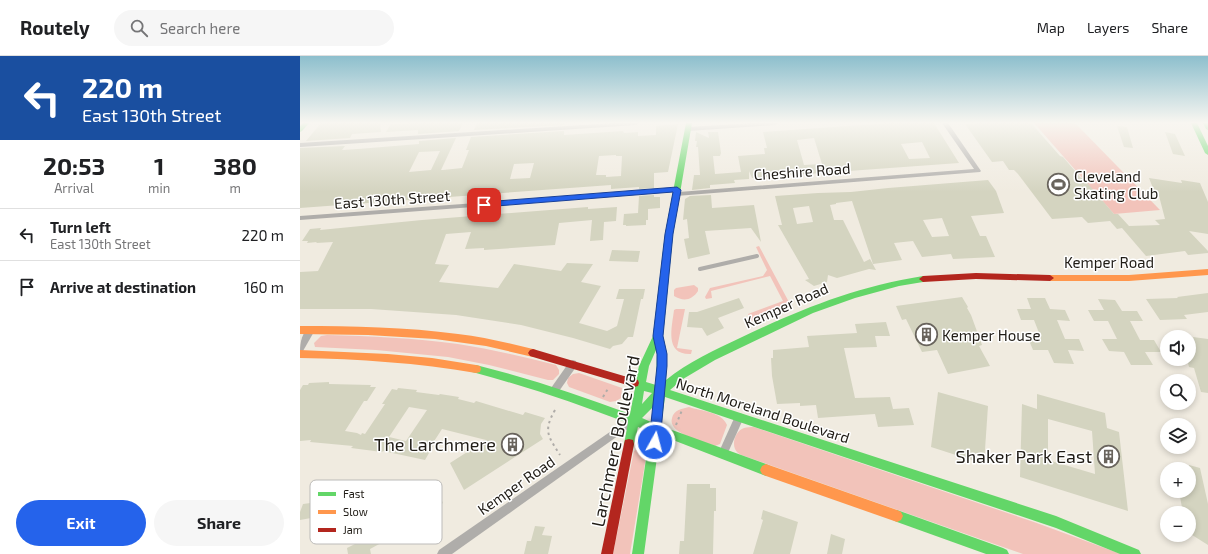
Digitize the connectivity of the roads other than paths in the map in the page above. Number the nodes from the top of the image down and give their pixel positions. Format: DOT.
graph roads {
  1 [pos="685,146"];
  2 [pos="961,146"];
  3 [pos="676,192"];
  4 [pos="300,218"];
  5 [pos="757,256"];
  6 [pos="700,269"];
  7 [pos="1208,272"];
  8 [pos="300,330"];
  9 [pos="311,330"];
  10 [pos="658,336"];
  11 [pos="300,348"];
  12 [pos="300,354"];
  13 [pos="573,364"];
  14 [pos="639,385"];
  15 [pos="554,391"];
  16 [pos="661,391"];
  17 [pos="738,417"];
  18 [pos="633,420"];
  19 [pos="656,430"];
  20 [pos="723,454"];
  21 [pos="443,554"];
  22 [pos="607,554"];
  23 [pos="638,554"];
  24 [pos="1003,554"];
  25 [pos="1135,554"];
  1 -- 3 [label="main road, Larchmere Boulevard"];
  2 -- 3 [label="street, Cheshire Road"];
  3 -- 4 [label="street, East 130th Street"];
  3 -- 10 [label="main road, Larchmere Boulevard"];
  5 -- 6 [label="lane"];
  7 -- 16 [label="main road, Kemper Road"];
  8 -- 9 [label="main road, North Moreland Boulevard"];
  9 -- 11 [label="street"];
  9 -- 13 [label="main road, North Moreland Boulevard"];
  10 -- 14 [label="main road, Larchmere Boulevard"];
  10 -- 16 [label="main road, Larchmere Boulevard"];
  12 -- 15 [label="main road"];
  13 -- 14 [label="main road, North Moreland Boulevard"];
  13 -- 15 [label="street"];
  14 -- 16 [label="main road, North Moreland Boulevard"];
  14 -- 18 [label="main road, Larchmere Boulevard"];
  15 -- 18 [label="main road"];
  16 -- 17 [label="main road, North Moreland Boulevard"];
  16 -- 18 [label="main road, Kemper Road"];
  16 -- 19 [label="main road, Larchmere Boulevard"];
  17 -- 20 [label="street"];
  17 -- 25 [label="main road, North Moreland Boulevard"];
  18 -- 19 [label="main road"];
  18 -- 21 [label="street, Kemper Road"];
  18 -- 22 [label="main road, Larchmere Boulevard"];
  19 -- 20 [label="main road"];
  19 -- 23 [label="main road, Larchmere Boulevard"];
  20 -- 24 [label="main road"];
}
